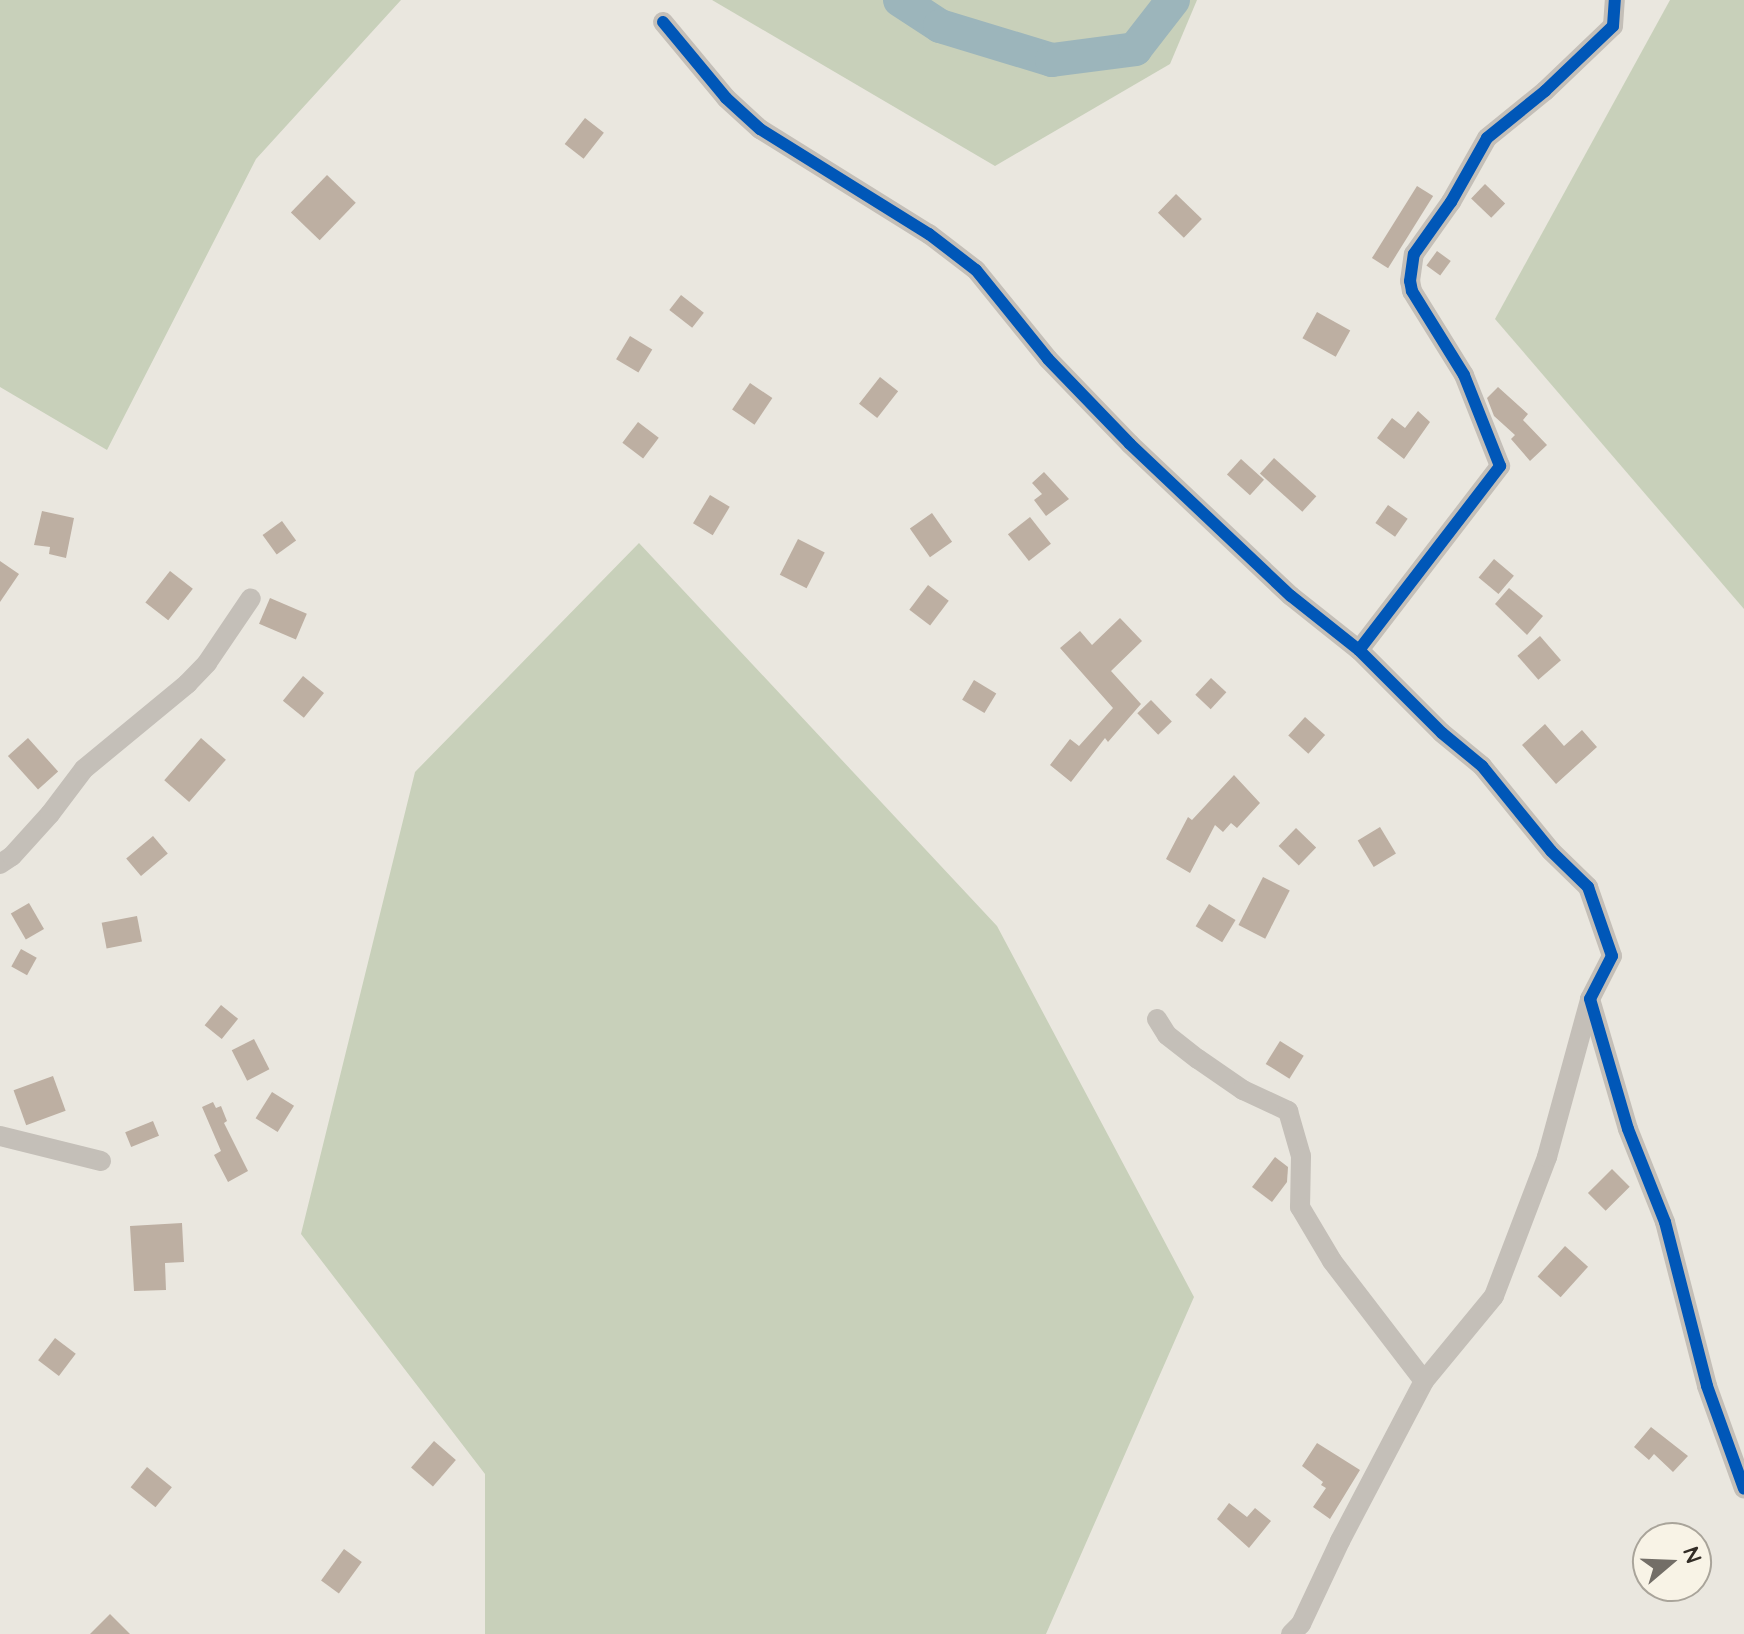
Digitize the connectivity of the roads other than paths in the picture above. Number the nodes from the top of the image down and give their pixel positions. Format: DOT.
graph roads {
  1 [pos="1615,0"];
  2 [pos="663,22"];
  3 [pos="251,598"];
  4 [pos="1359,650"];
  5 [pos="0,864"];
  6 [pos="1590,999"];
  7 [pos="1157,1019"];
  8 [pos="0,1136"];
  9 [pos="101,1161"];
  10 [pos="1424,1381"];
  11 [pos="1744,1489"];
  12 [pos="1291,1634"];
  1 -- 4 [label="street"];
  2 -- 4 [label="street"];
  3 -- 5 [label="street"];
  4 -- 6 [label="street"];
  6 -- 10 [label="street"];
  6 -- 11 [label="street"];
  7 -- 10 [label="street"];
  8 -- 9 [label="street"];
  10 -- 12 [label="street"];
}
